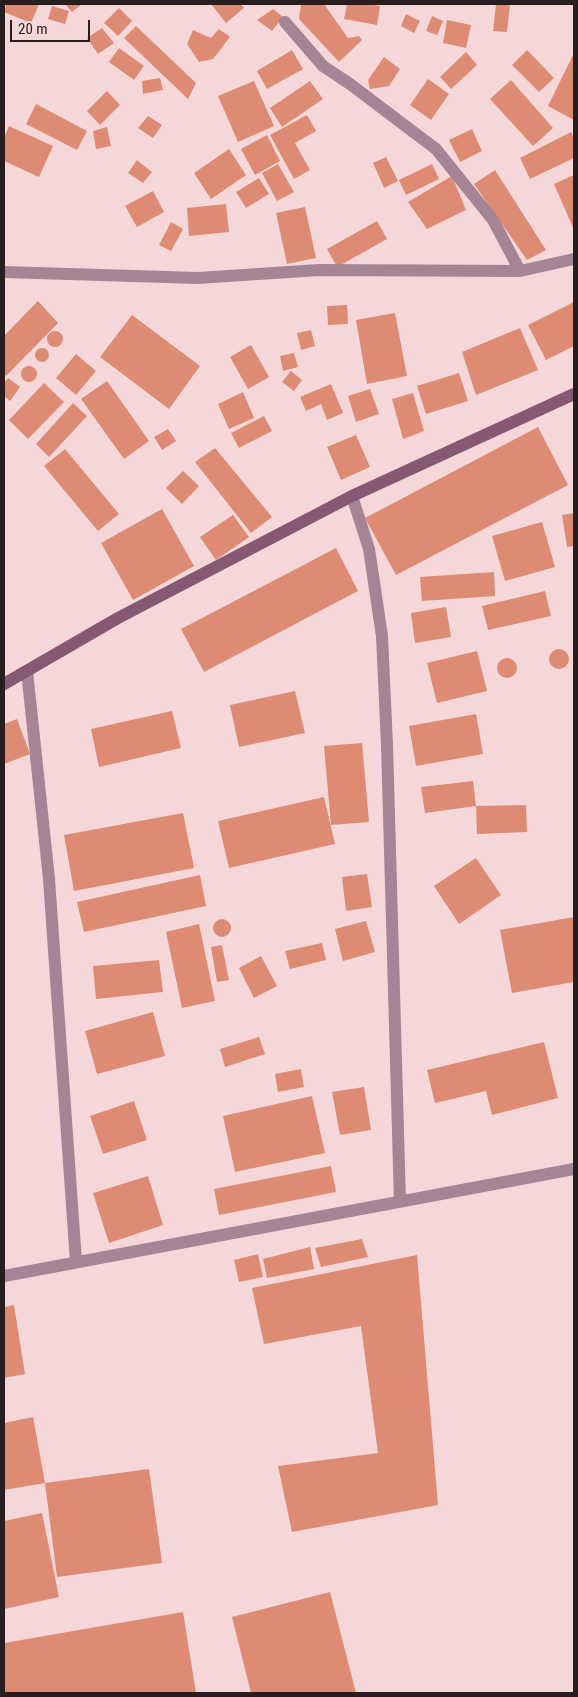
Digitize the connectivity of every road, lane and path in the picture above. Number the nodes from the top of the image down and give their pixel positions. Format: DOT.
graph roads {
  1 [pos="284,22"];
  2 [pos="574,259"];
  3 [pos="520,271"];
  4 [pos="4,272"];
  5 [pos="574,394"];
  6 [pos="352,496"];
  7 [pos="27,671"];
  8 [pos="4,684"];
  9 [pos="574,1169"];
  10 [pos="400,1202"];
  11 [pos="76,1262"];
  12 [pos="4,1276"];
  1 -- 3 [label="street"];
  2 -- 3 [label="street"];
  3 -- 4 [label="street"];
  5 -- 6 [label="street"];
  6 -- 7 [label="street"];
  6 -- 10 [label="street"];
  7 -- 8 [label="street"];
  7 -- 11 [label="street"];
  9 -- 10 [label="street"];
  10 -- 11 [label="street"];
  11 -- 12 [label="street"];
}
